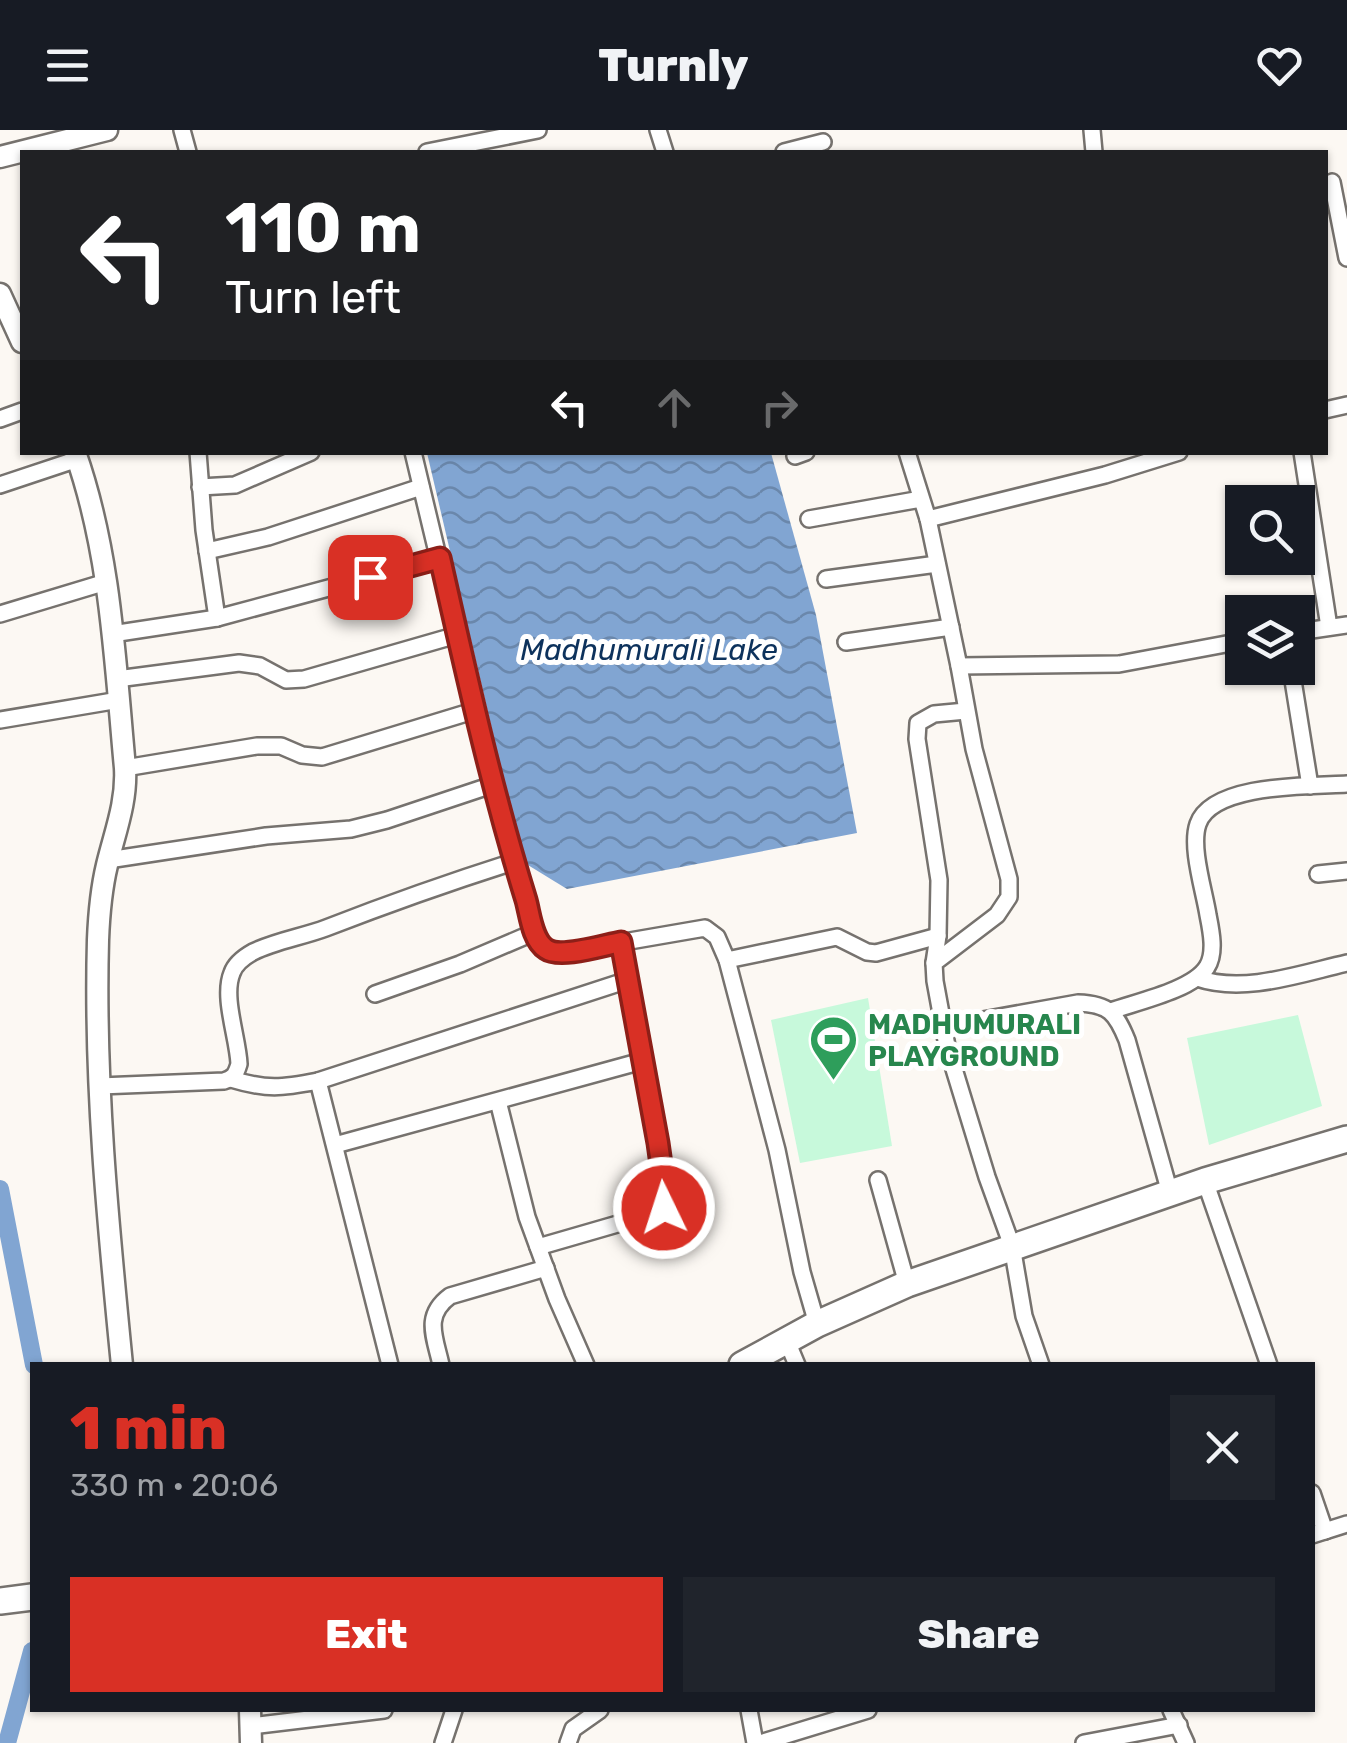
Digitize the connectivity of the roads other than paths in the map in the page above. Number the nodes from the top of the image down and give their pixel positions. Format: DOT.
graph roads {
  1 [pos="106,130"];
  2 [pos="538,130"];
  3 [pos="823,142"];
  4 [pos="24,150"];
  5 [pos="437,150"];
  6 [pos="792,150"];
  7 [pos="1335,182"];
  8 [pos="1347,258"];
  9 [pos="0,294"];
  10 [pos="20,338"];
  11 [pos="198,455"];
  12 [pos="305,455"];
  13 [pos="414,455"];
  14 [pos="907,455"];
  15 [pos="1169,455"];
  16 [pos="1302,455"];
  17 [pos="76,456"];
  18 [pos="0,485"];
  19 [pos="200,486"];
  20 [pos="420,487"];
  21 [pos="921,499"];
  22 [pos="808,519"];
  23 [pos="928,519"];
  24 [pos="207,552"];
  25 [pos="440,558"];
  26 [pos="937,564"];
  27 [pos="826,580"];
  28 [pos="106,582"];
  29 [pos="0,614"];
  30 [pos="217,618"];
  31 [pos="1347,626"];
  32 [pos="951,627"];
  33 [pos="1330,627"];
  34 [pos="1315,629"];
  35 [pos="112,634"];
  36 [pos="457,635"];
  37 [pos="846,642"];
  38 [pos="1225,644"];
  39 [pos="959,666"];
  40 [pos="117,679"];
  41 [pos="1294,685"];
  42 [pos="119,700"];
  43 [pos="473,710"];
  44 [pos="966,711"];
  45 [pos="0,720"];
  46 [pos="125,768"];
  47 [pos="1347,784"];
  48 [pos="492,785"];
  49 [pos="1310,786"];
  50 [pos="108,860"];
  51 [pos="513,862"];
  52 [pos="1347,871"];
  53 [pos="1318,874"];
  54 [pos="535,932"];
  55 [pos="938,936"];
  56 [pos="621,942"];
  57 [pos="727,960"];
  58 [pos="1347,963"];
  59 [pos="934,964"];
  60 [pos="1196,978"];
  61 [pos="628,980"];
  62 [pos="375,994"];
  63 [pos="1110,1010"];
  64 [pos="944,1027"];
  65 [pos="642,1062"];
  66 [pos="231,1079"];
  67 [pos="318,1081"];
  68 [pos="100,1086"];
  69 [pos="498,1101"];
  70 [pos="1347,1138"];
  71 [pos="335,1145"];
  72 [pos="878,1180"];
  73 [pos="1205,1181"];
  74 [pos="1170,1193"];
  75 [pos="1012,1246"];
  76 [pos="538,1247"];
  77 [pos="546,1268"];
  78 [pos="907,1284"];
  79 [pos="817,1324"];
  80 [pos="792,1353"];
  81 [pos="122,1362"];
  82 [pos="389,1362"];
  83 [pos="440,1362"];
  84 [pos="585,1362"];
  85 [pos="754,1362"];
  86 [pos="1040,1362"];
  87 [pos="1268,1362"];
  88 [pos="1347,1524"];
  89 [pos="1319,1533"];
  90 [pos="30,1596"];
  91 [pos="0,1601"];
  92 [pos="367,1712"];
  93 [pos="453,1712"];
  94 [pos="598,1712"];
  95 [pos="750,1712"];
  96 [pos="861,1712"];
  97 [pos="1175,1717"];
  98 [pos="251,1726"];
  99 [pos="571,1736"];
  100 [pos="444,1743"];
  101 [pos="758,1743"];
  102 [pos="1084,1743"];
  103 [pos="1186,1743"];
  1 -- 4 [label="street"];
  2 -- 5 [label="street"];
  3 -- 6 [label="street"];
  7 -- 8 [label="street"];
  9 -- 10 [label="street"];
  11 -- 19 [label="street"];
  12 -- 19 [label="street"];
  13 -- 20 [label="street"];
  14 -- 21 [label="street"];
  15 -- 23 [label="street"];
  16 -- 33 [label="street"];
  17 -- 18 [label="street"];
  17 -- 28 [label="street"];
  19 -- 24 [label="street"];
  20 -- 24 [label="street"];
  20 -- 25 [label="street"];
  21 -- 22 [label="street"];
  21 -- 23 [label="street"];
  23 -- 26 [label="street"];
  24 -- 30 [label="street"];
  25 -- 30 [label="street"];
  25 -- 36 [label="street"];
  26 -- 27 [label="street"];
  26 -- 32 [label="street"];
  28 -- 29 [label="street"];
  28 -- 35 [label="street"];
  30 -- 35 [label="street"];
  31 -- 33 [label="street"];
  32 -- 37 [label="street"];
  32 -- 39 [label="street"];
  33 -- 34 [label="street"];
  35 -- 40 [label="street"];
  36 -- 40 [label="street"];
  36 -- 43 [label="street"];
  38 -- 39 [label="street"];
  39 -- 44 [label="street"];
  40 -- 42 [label="street"];
  41 -- 49 [label="street"];
  42 -- 45 [label="street"];
  42 -- 46 [label="street"];
  43 -- 46 [label="street"];
  43 -- 48 [label="street"];
  44 -- 55 [label="street"];
  44 -- 59 [label="street"];
  46 -- 50 [label="street"];
  47 -- 49 [label="street"];
  48 -- 50 [label="street"];
  48 -- 51 [label="street"];
  49 -- 60 [label="street"];
  50 -- 68 [label="street"];
  51 -- 54 [label="street"];
  51 -- 66 [label="street"];
  52 -- 53 [label="street"];
  54 -- 56 [label="street"];
  54 -- 62 [label="street"];
  55 -- 57 [label="street"];
  55 -- 59 [label="street"];
  56 -- 57 [label="street"];
  56 -- 61 [label="street"];
  57 -- 79 [label="street"];
  58 -- 60 [label="street"];
  59 -- 64 [label="street"];
  60 -- 63 [label="street"];
  61 -- 65 [label="street"];
  61 -- 67 [label="street"];
  63 -- 64 [label="street"];
  63 -- 74 [label="street"];
  64 -- 75 [label="street"];
  65 -- 69 [label="street"];
  65 -- 76 [label="street"];
  66 -- 67 [label="street"];
  66 -- 68 [label="street"];
  67 -- 71 [label="street"];
  68 -- 81 [label="street"];
  69 -- 71 [label="street"];
  69 -- 76 [label="street"];
  70 -- 73 [label="main road"];
  71 -- 82 [label="street"];
  72 -- 78 [label="street"];
  73 -- 74 [label="main road"];
  73 -- 87 [label="street"];
  74 -- 75 [label="main road"];
  75 -- 78 [label="main road"];
  75 -- 86 [label="street"];
  76 -- 77 [label="street"];
  77 -- 83 [label="street"];
  77 -- 84 [label="street"];
  78 -- 79 [label="main road"];
  79 -- 80 [label="main road"];
  80 -- 85 [label="main road"];
  88 -- 89 [label="street"];
  90 -- 91 [label="main road"];
  92 -- 98 [label="street"];
  93 -- 100 [label="street"];
  94 -- 99 [label="street"];
  95 -- 101 [label="street"];
  96 -- 101 [label="street"];
  97 -- 102 [label="street"];
  97 -- 103 [label="street"];
}
